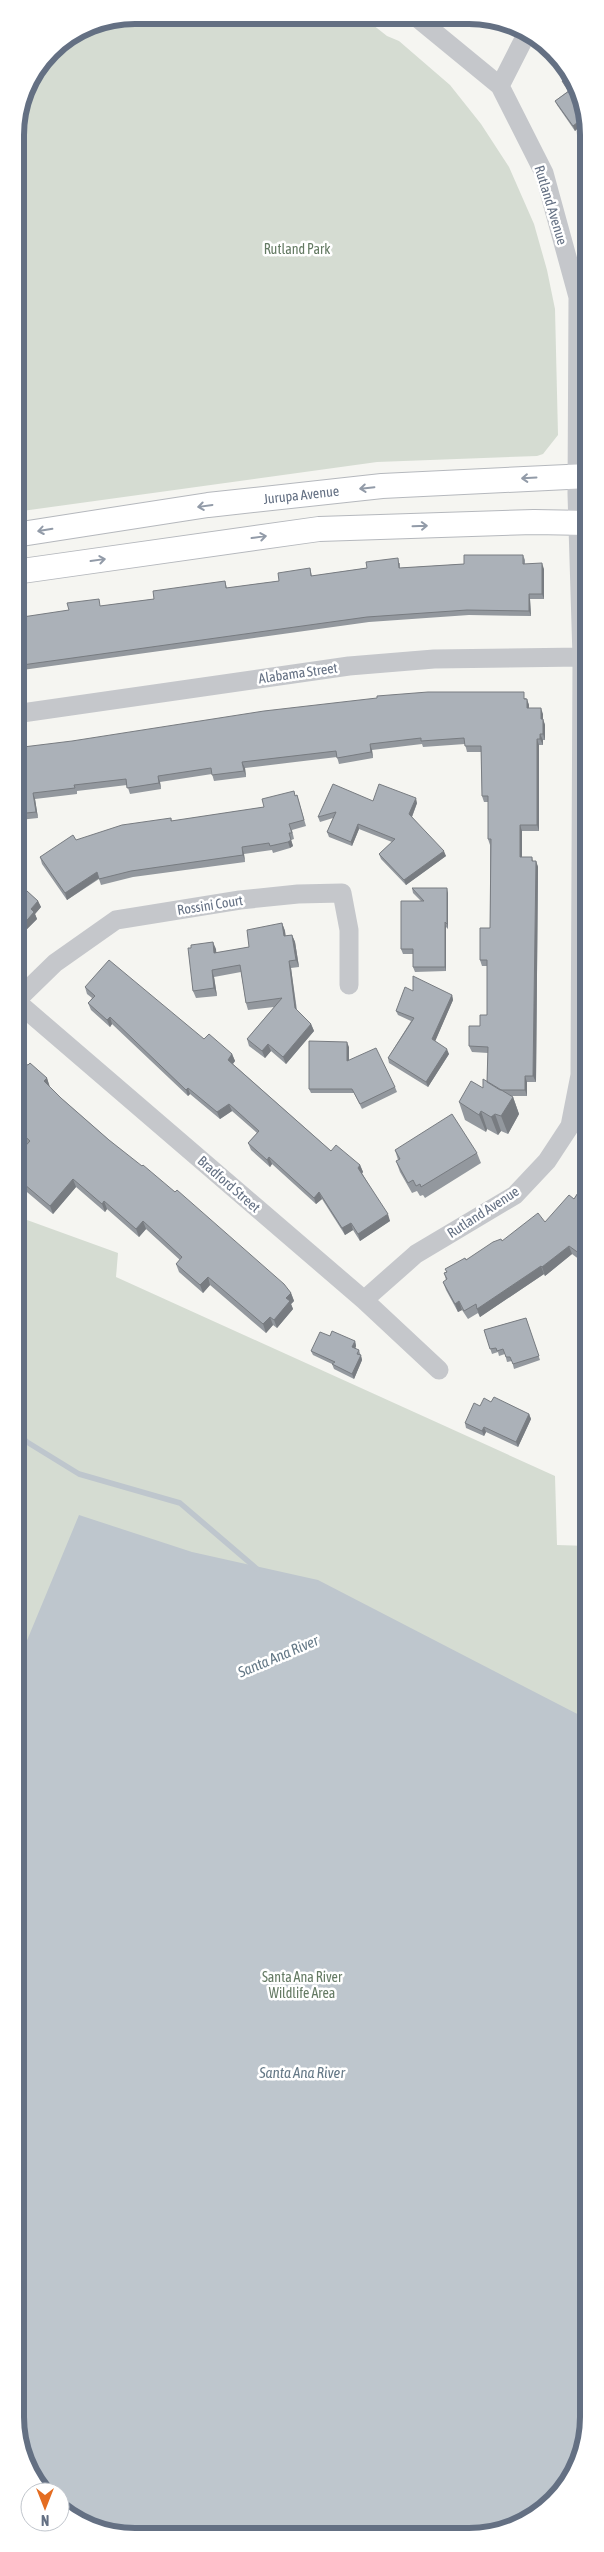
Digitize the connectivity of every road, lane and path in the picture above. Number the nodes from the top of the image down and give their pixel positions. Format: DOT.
graph roads {
  1 [pos="425,24"];
  2 [pos="524,39"];
  3 [pos="500,86"];
  4 [pos="580,420"];
  5 [pos="580,482"];
  6 [pos="580,523"];
  7 [pos="24,534"];
  8 [pos="24,571"];
  9 [pos="580,657"];
  10 [pos="24,713"];
  11 [pos="349,985"];
  12 [pos="24,993"];
  13 [pos="24,1008"];
  14 [pos="580,1075"];
  15 [pos="364,1300"];
  16 [pos="439,1370"];
  1 -- 3 [label="street, Rutland Avenue"];
  2 -- 3 [label="street"];
  3 -- 4 [label="street, Rutland Avenue"];
  5 -- 7 [label="main road, Jurupa Avenue, one-way"];
  8 -- 6 [label="main road, one-way"];
  9 -- 10 [label="street, Alabama Street"];
  11 -- 12 [label="street, Rossini Court"];
  13 -- 15 [label="street, Bradford Street"];
  14 -- 15 [label="street, Rutland Avenue"];
  15 -- 16 [label="street, Bradford Street"];
}
